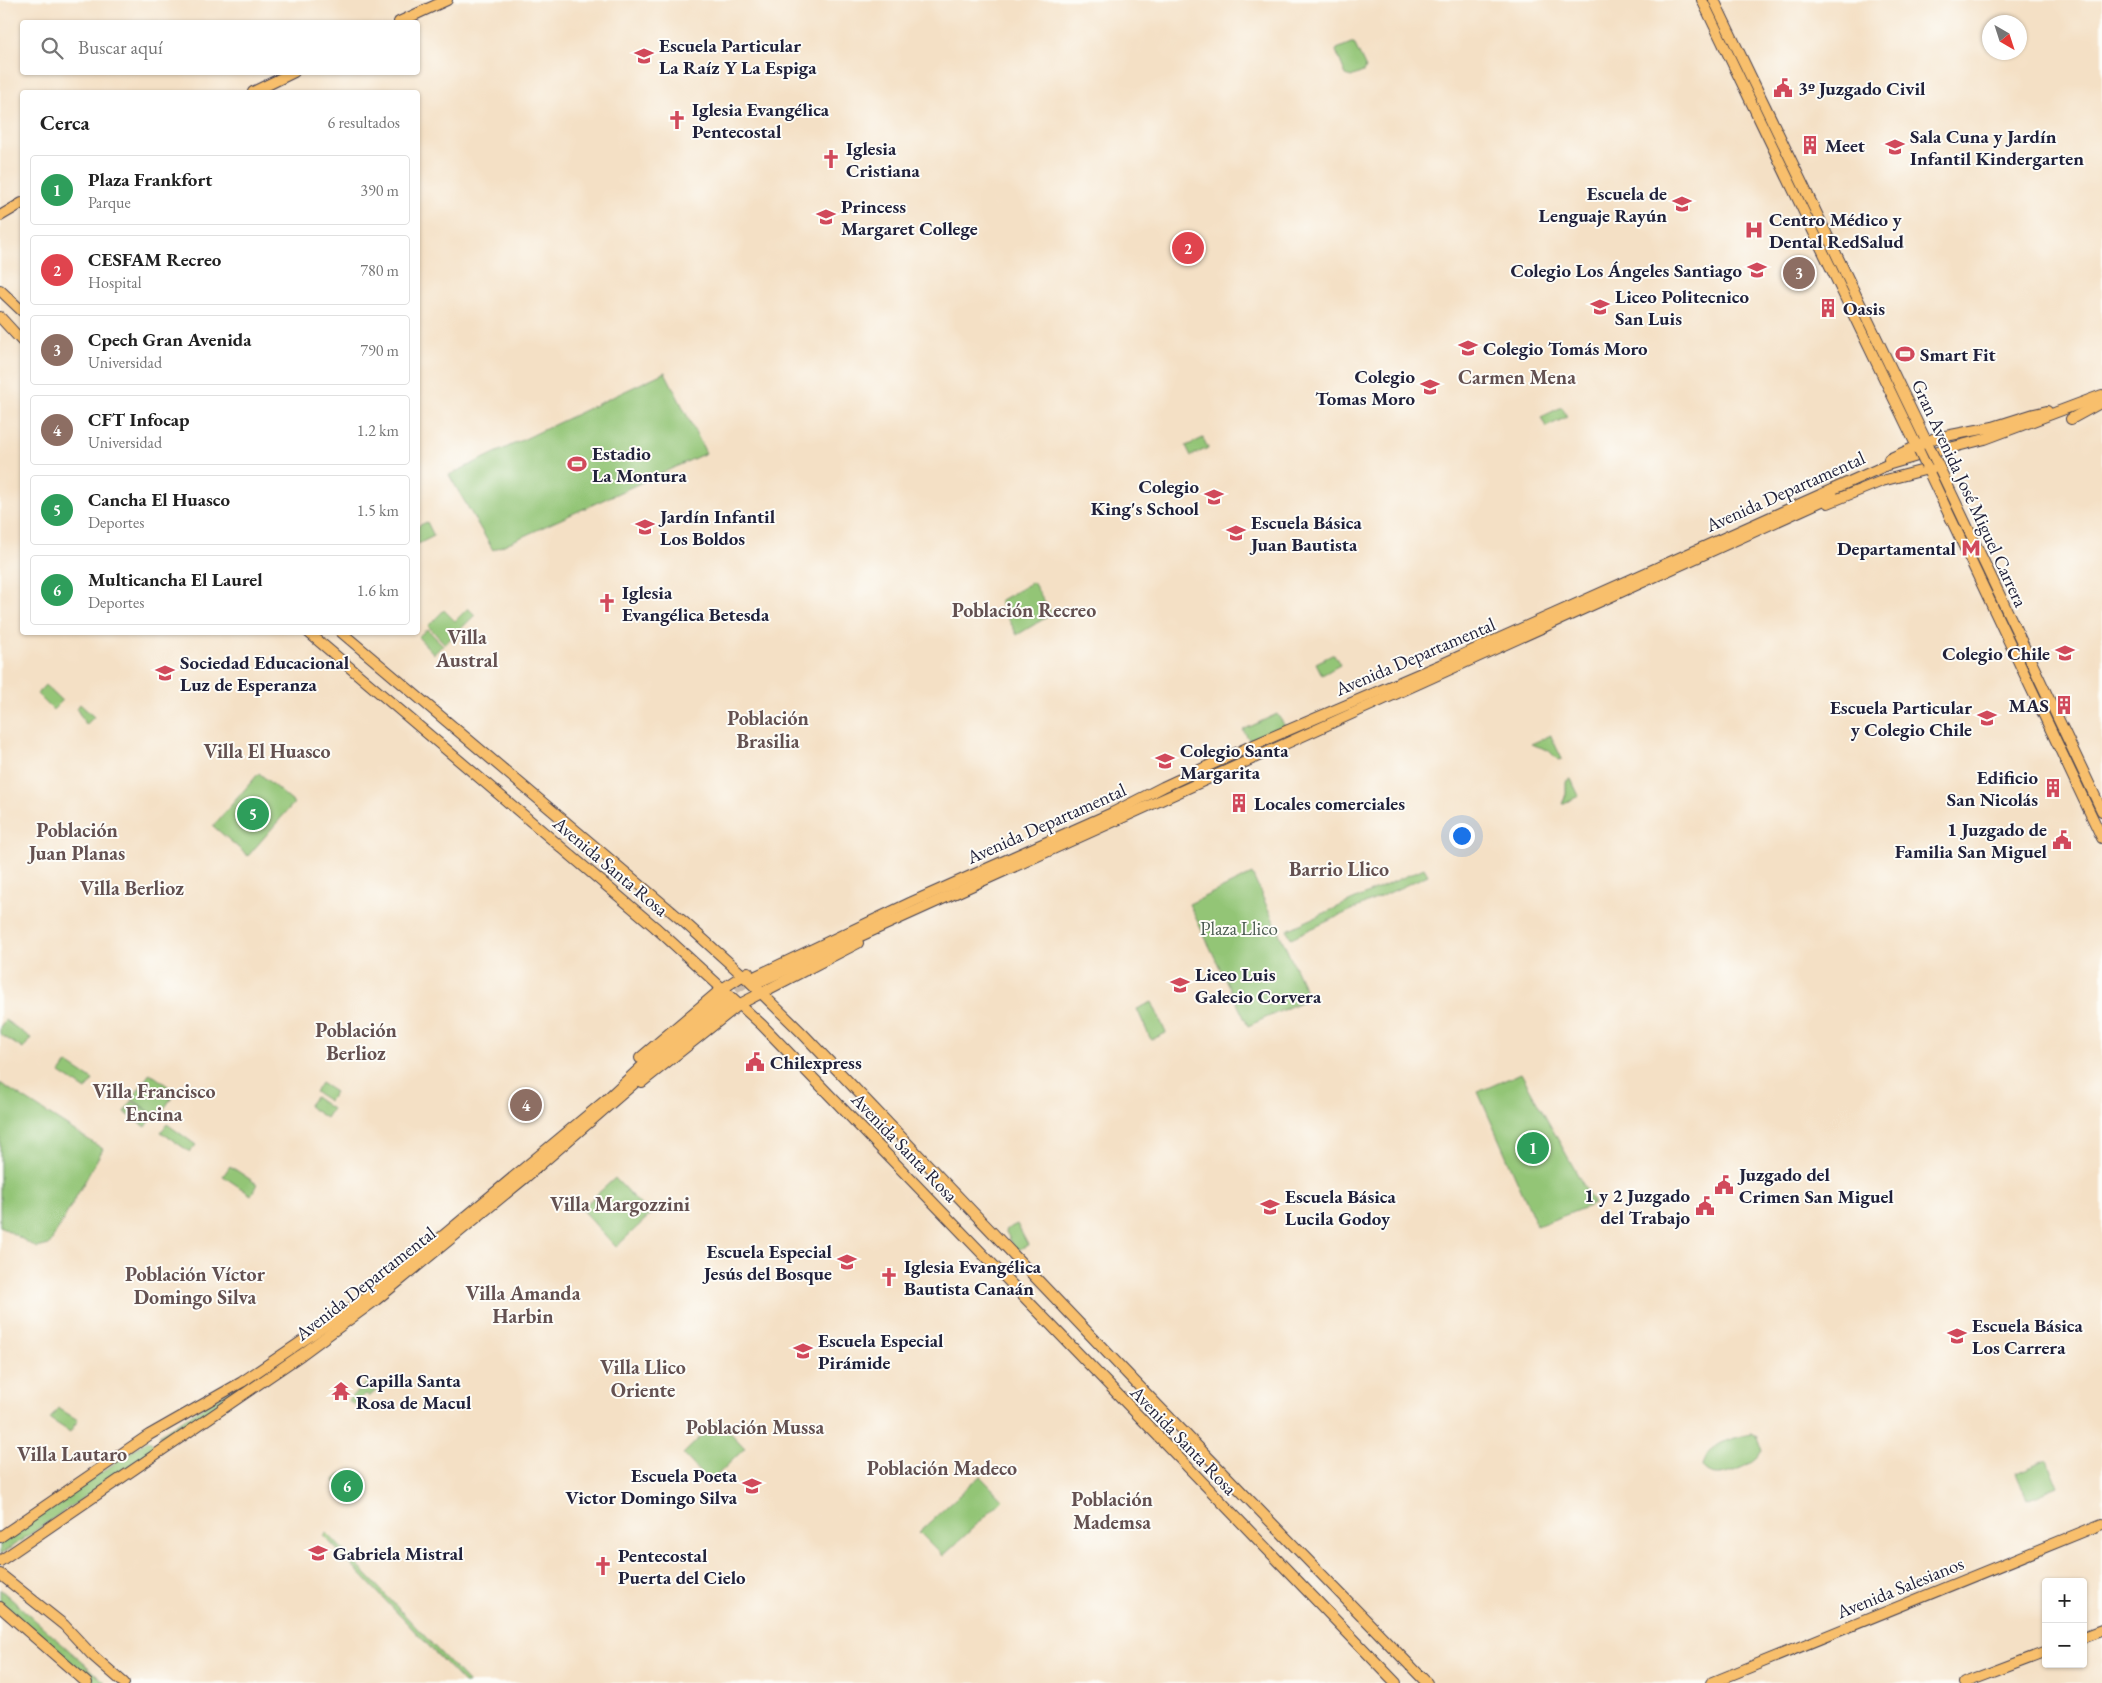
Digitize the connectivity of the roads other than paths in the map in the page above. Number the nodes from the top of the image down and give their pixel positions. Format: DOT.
graph roads {
  1 [pos="447,0"];
  2 [pos="1702,0"];
  3 [pos="1714,0"];
  4 [pos="403,20"];
  5 [pos="288,75"];
  6 [pos="257,90"];
  7 [pos="20,204"];
  8 [pos="2,216"];
  9 [pos="0,290"];
  10 [pos="20,309"];
  11 [pos="0,317"];
  12 [pos="20,339"];
  13 [pos="2102,395"];
  14 [pos="2102,402"];
  15 [pos="2069,414"];
  16 [pos="1928,444"];
  17 [pos="1918,449"];
  18 [pos="1937,465"];
  19 [pos="1926,468"];
  20 [pos="1776,519"];
  21 [pos="312,635"];
  22 [pos="345,635"];
  23 [pos="2036,672"];
  24 [pos="2027,680"];
  25 [pos="1362,698"];
  26 [pos="1360,712"];
  27 [pos="2102,812"];
  28 [pos="2102,838"];
  29 [pos="867,924"];
  30 [pos="742,975"];
  31 [pos="758,984"];
  32 [pos="724,996"];
  33 [pos="740,1004"];
  34 [pos="624,1092"];
  35 [pos="2102,1524"];
  36 [pos="0,1537"];
  37 [pos="0,1562"];
  38 [pos="0,1574"];
  39 [pos="0,1607"];
  40 [pos="2102,1630"];
  41 [pos="2087,1636"];
  42 [pos="2042,1654"];
  43 [pos="87,1683"];
  44 [pos="124,1683"];
  45 [pos="1396,1683"];
  46 [pos="1427,1683"];
  47 [pos="1711,1683"];
  48 [pos="1964,1683"];
  1 -- 4 [label="main road"];
  2 -- 17 [label="main road, Gran Avenida José Miguel Carrera"];
  3 -- 16 [label="main road, Gran Avenida José Miguel Carrera"];
  5 -- 6 [label="main road"];
  7 -- 8 [label="main road"];
  9 -- 10 [label="main road"];
  11 -- 12 [label="main road"];
  13 -- 15 [label="main road, Avenida Departamental"];
  14 -- 15 [label="main road"];
  14 -- 20 [label="main road, Avenida Departamental"];
  15 -- 16 [label="main road"];
  15 -- 20 [label="main road, Avenida Departamental"];
  16 -- 17 [label="main road"];
  16 -- 18 [label="main road, Gran Avenida José Miguel Carrera, bridge"];
  17 -- 19 [label="main road, Gran Avenida José Miguel Carrera, bridge"];
  17 -- 20 [label="main road"];
  18 -- 19 [label="main road"];
  18 -- 23 [label="main road, Gran Avenida José Miguel Carrera"];
  19 -- 20 [label="main road"];
  19 -- 24 [label="main road, Gran Avenida José Miguel Carrera"];
  20 -- 25 [label="main road, Avenida Departamental"];
  20 -- 26 [label="main road, Avenida Departamental"];
  21 -- 32 [label="main road, Avenida Santa Rosa"];
  22 -- 30 [label="main road, Avenida Santa Rosa"];
  23 -- 24 [label="main road"];
  23 -- 27 [label="main road, Gran Avenida José Miguel Carrera"];
  24 -- 28 [label="main road, Gran Avenida José Miguel Carrera"];
  25 -- 26 [label="main road"];
  25 -- 29 [label="main road, Avenida Departamental"];
  26 -- 31 [label="main road, Avenida Departamental"];
  29 -- 30 [label="main road"];
  29 -- 31 [label="main road, Avenida Departamental"];
  30 -- 31 [label="main road, Avenida Santa Rosa"];
  30 -- 32 [label="main road"];
  31 -- 33 [label="main road"];
  31 -- 46 [label="main road, Avenida Santa Rosa"];
  32 -- 33 [label="main road, Avenida Santa Rosa"];
  32 -- 34 [label="main road, Avenida Departamental"];
  32 -- 36 [label="main road, Avenida Departamental"];
  33 -- 34 [label="main road"];
  33 -- 45 [label="main road, Avenida Santa Rosa"];
  34 -- 37 [label="main road, Avenida Departamental"];
  35 -- 47 [label="main road, Avenida Salesianos"];
  38 -- 44 [label="main road"];
  39 -- 43 [label="main road"];
  40 -- 41 [label="main road"];
  42 -- 48 [label="main road"];
}
